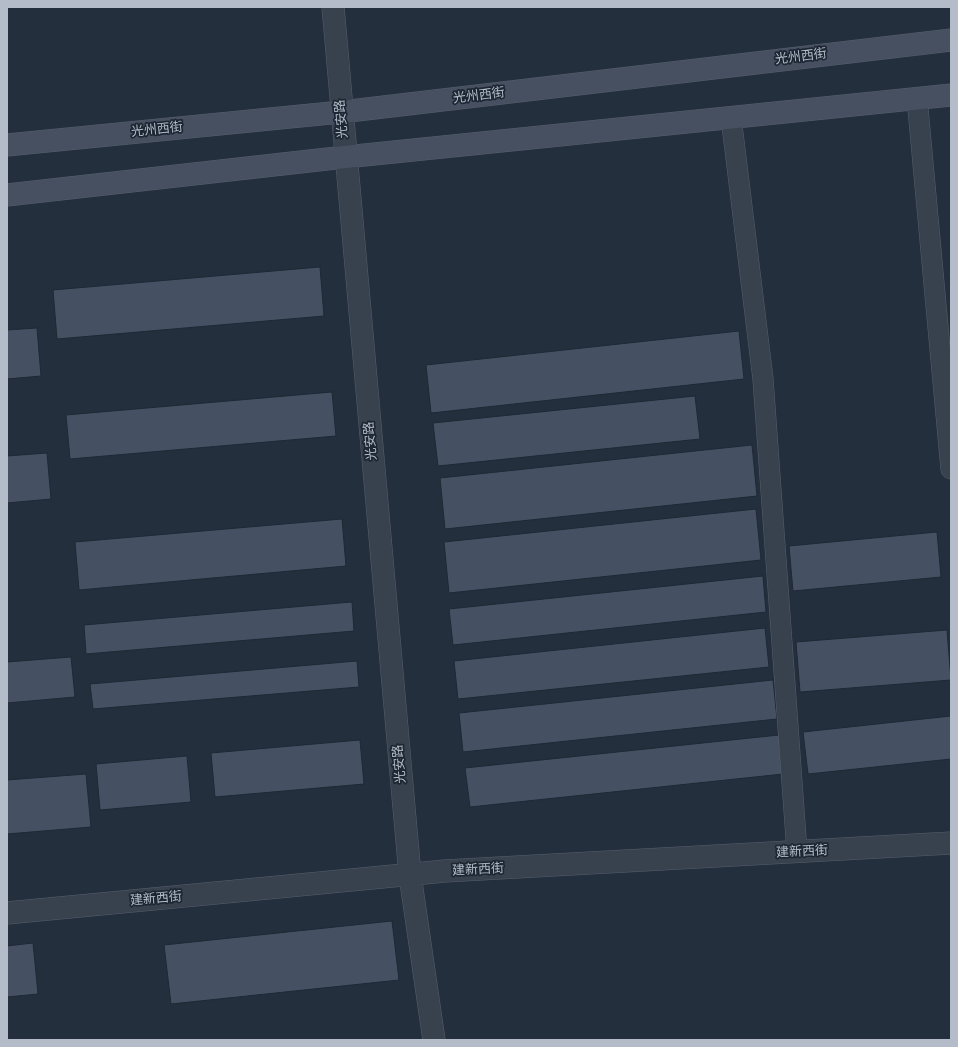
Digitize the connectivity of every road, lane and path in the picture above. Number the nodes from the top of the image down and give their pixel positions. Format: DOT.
graph roads {
  1 [pos="333,7"];
  2 [pos="951,40"];
  3 [pos="951,94"];
  4 [pos="917,98"];
  5 [pos="341,112"];
  6 [pos="731,117"];
  7 [pos="7,146"];
  8 [pos="345,157"];
  9 [pos="7,194"];
  10 [pos="951,469"];
  11 [pos="951,843"];
  12 [pos="797,852"];
  13 [pos="410,875"];
  14 [pos="7,913"];
  15 [pos="434,1040"];
  1 -- 5 [label="street, 光安路"];
  2 -- 5 [label="main road, 光州西街"];
  3 -- 4 [label="main road"];
  4 -- 6 [label="main road"];
  4 -- 10 [label="street"];
  5 -- 7 [label="main road, 光州西街"];
  5 -- 8 [label="street, 光安路"];
  6 -- 8 [label="main road"];
  6 -- 12 [label="street"];
  8 -- 9 [label="main road"];
  8 -- 13 [label="street, 光安路"];
  11 -- 12 [label="street, 建新西街"];
  12 -- 13 [label="street, 建新西街"];
  13 -- 14 [label="street, 建新西街"];
  13 -- 15 [label="street, 光安路"];
}
